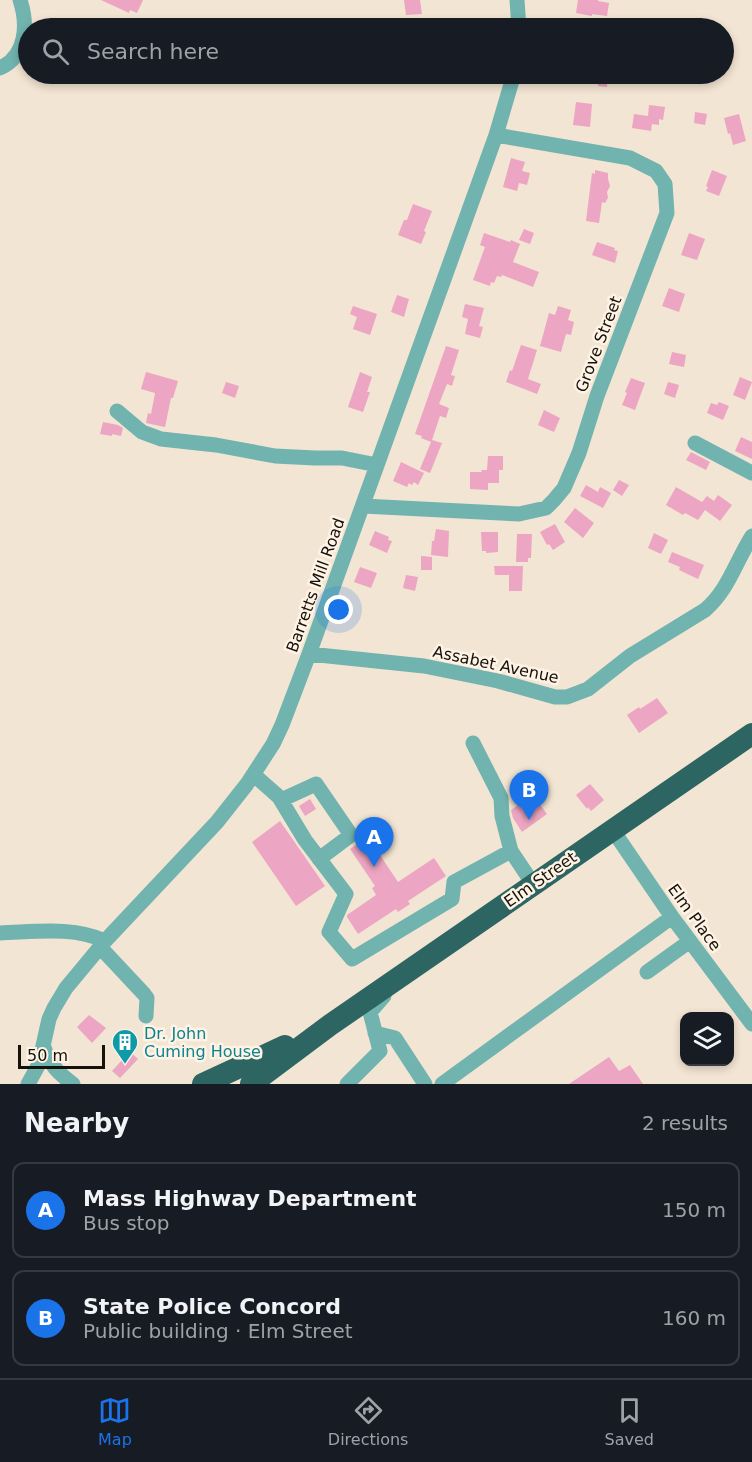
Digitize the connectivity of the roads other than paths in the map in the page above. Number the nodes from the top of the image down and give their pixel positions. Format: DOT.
graph roads {
  1 [pos="20,0"];
  2 [pos="517,0"];
  3 [pos="24,18"];
  4 [pos="518,18"];
  5 [pos="18,52"];
  6 [pos="0,68"];
  7 [pos="511,84"];
  8 [pos="496,135"];
  9 [pos="117,411"];
  10 [pos="695,443"];
  11 [pos="377,465"];
  12 [pos="752,473"];
  13 [pos="363,506"];
  14 [pos="752,536"];
  15 [pos="309,654"];
  16 [pos="752,734"];
  17 [pos="473,743"];
  18 [pos="254,775"];
  19 [pos="281,800"];
  20 [pos="612,829"];
  21 [pos="511,851"];
  22 [pos="320,859"];
  23 [pos="533,884"];
  24 [pos="672,917"];
  25 [pos="0,933"];
  26 [pos="690,941"];
  27 [pos="103,944"];
  28 [pos="407,972"];
  29 [pos="647,972"];
  30 [pos="146,1016"];
  31 [pos="752,1024"];
  32 [pos="330,1025"];
  33 [pos="375,1033"];
  34 [pos="44,1047"];
  35 [pos="28,1084"];
  36 [pos="73,1084"];
  37 [pos="203,1084"];
  38 [pos="251,1084"];
  39 [pos="347,1084"];
  40 [pos="425,1084"];
  41 [pos="442,1084"];
  1 -- 3 [label="street"];
  2 -- 4 [label="street"];
  5 -- 6 [label="street"];
  7 -- 8 [label="street, Barretts Mill Road"];
  8 -- 11 [label="street, Barretts Mill Road"];
  8 -- 13 [label="street, Grove Street"];
  9 -- 11 [label="street"];
  10 -- 12 [label="street"];
  11 -- 13 [label="street, Barretts Mill Road"];
  13 -- 15 [label="street, Barretts Mill Road"];
  14 -- 15 [label="street, Assabet Avenue"];
  15 -- 18 [label="street, Barretts Mill Road"];
  16 -- 20 [label="highway, Elm Street"];
  17 -- 21 [label="street"];
  18 -- 19 [label="street"];
  18 -- 27 [label="street, Barretts Mill Road"];
  19 -- 22 [label="street"];
  19 -- 22 [label="street"];
  20 -- 23 [label="highway, Elm Street"];
  20 -- 24 [label="street, Elm Place"];
  21 -- 22 [label="street"];
  21 -- 23 [label="street"];
  23 -- 28 [label="highway, Elm Street"];
  24 -- 26 [label="street, Elm Place"];
  24 -- 41 [label="street"];
  25 -- 27 [label="street"];
  26 -- 29 [label="street"];
  26 -- 31 [label="street, Elm Place"];
  27 -- 30 [label="street"];
  27 -- 34 [label="street, Barretts Mill Road"];
  28 -- 32 [label="highway, Elm Street"];
  28 -- 33 [label="street"];
  32 -- 37 [label="highway, Elm Street"];
  32 -- 38 [label="highway, Elm Street"];
  33 -- 39 [label="street"];
  33 -- 40 [label="street"];
  34 -- 35 [label="street, Barretts Mill Road"];
  34 -- 36 [label="street"];
}
